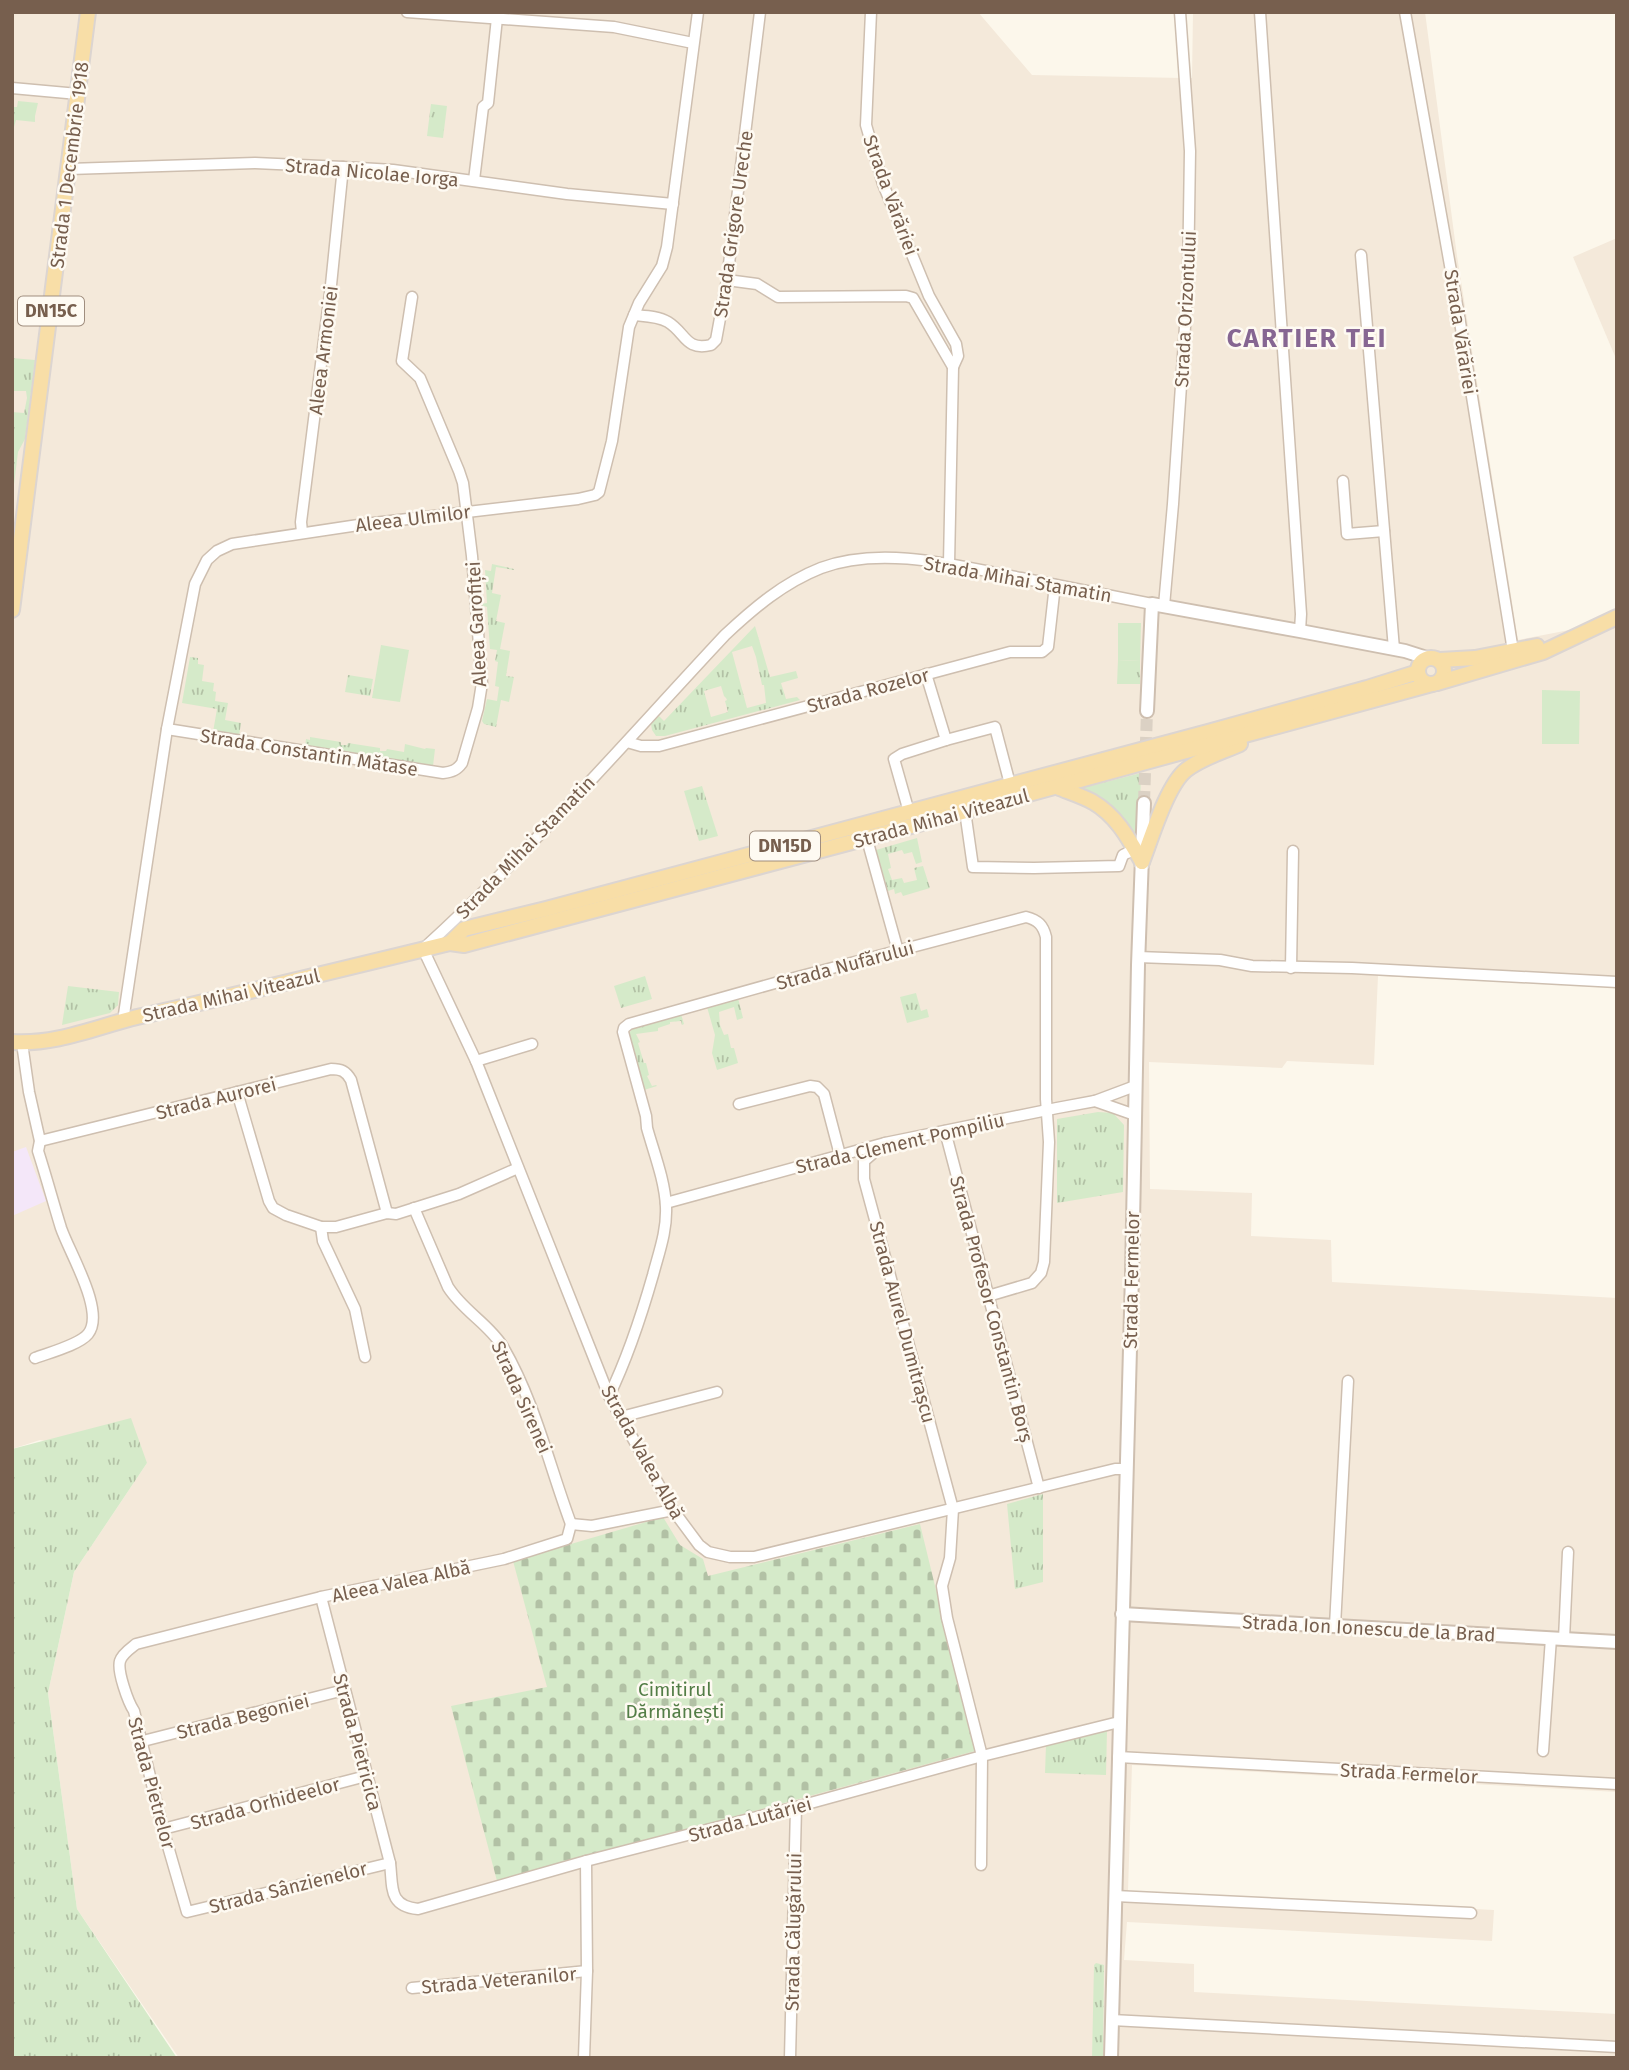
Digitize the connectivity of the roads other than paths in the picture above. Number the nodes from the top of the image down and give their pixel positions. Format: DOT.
graph roads {
  1 [pos="88,12"];
  2 [pos="407,12"];
  3 [pos="698,12"];
  4 [pos="760,12"];
  5 [pos="872,12"];
  6 [pos="1180,12"];
  7 [pos="1260,12"];
  8 [pos="1405,12"];
  9 [pos="497,18"];
  10 [pos="693,43"];
  11 [pos="12,88"];
  12 [pos="78,94"];
  13 [pos="343,167"];
  14 [pos="69,169"];
  15 [pos="474,180"];
  16 [pos="673,204"];
  17 [pos="1361,255"];
  18 [pos="727,280"];
  19 [pos="411,297"];
  20 [pos="634,315"];
  21 [pos="953,367"];
  22 [pos="1343,481"];
  23 [pos="467,511"];
  24 [pos="1384,531"];
  25 [pos="302,533"];
  26 [pos="949,564"];
  27 [pos="1055,585"];
  28 [pos="1158,605"];
  29 [pos="12,610"];
  30 [pos="1617,617"];
  31 [pos="1300,631"];
  32 [pos="1580,635"];
  33 [pos="1394,649"];
  34 [pos="1513,651"];
  35 [pos="1434,659"];
  36 [pos="1418,672"];
  37 [pos="926,674"];
  38 [pos="1434,684"];
  39 [pos="1147,711"];
  40 [pos="1280,726"];
  41 [pos="167,729"];
  42 [pos="946,740"];
  43 [pos="627,742"];
  44 [pos="452,772"];
  45 [pos="1010,784"];
  46 [pos="1057,787"];
  47 [pos="996,795"];
  48 [pos="1144,803"];
  49 [pos="965,811"];
  50 [pos="909,812"];
  51 [pos="864,832"];
  52 [pos="1293,851"];
  53 [pos="1139,856"];
  54 [pos="462,923"];
  55 [pos="450,943"];
  56 [pos="423,950"];
  57 [pos="898,951"];
  58 [pos="1138,957"];
  59 [pos="1291,968"];
  60 [pos="1617,982"];
  61 [pos="123,1021"];
  62 [pos="17,1042"];
  63 [pos="532,1044"];
  64 [pos="476,1061"];
  65 [pos="1135,1086"];
  66 [pos="237,1092"];
  67 [pos="1095,1101"];
  68 [pos="739,1104"];
  69 [pos="1048,1110"];
  70 [pos="1135,1115"];
  71 [pos="945,1131"];
  72 [pos="40,1141"];
  73 [pos="884,1143"];
  74 [pos="841,1155"];
  75 [pos="518,1168"];
  76 [pos="666,1203"];
  77 [pos="414,1209"];
  78 [pos="387,1213"];
  79 [pos="321,1227"];
  80 [pos="988,1296"];
  81 [pos="365,1357"];
  82 [pos="34,1358"];
  83 [pos="1348,1381"];
  84 [pos="717,1392"];
  85 [pos="609,1396"];
  86 [pos="621,1418"];
  87 [pos="1126,1469"];
  88 [pos="1039,1488"];
  89 [pos="953,1509"];
  90 [pos="673,1510"];
  91 [pos="571,1524"];
  92 [pos="1568,1552"];
  93 [pos="321,1597"];
  94 [pos="1122,1614"];
  95 [pos="1335,1626"];
  96 [pos="1558,1639"];
  97 [pos="1617,1642"];
  98 [pos="122,1656"];
  99 [pos="344,1690"];
  100 [pos="1119,1723"];
  101 [pos="143,1741"];
  102 [pos="1543,1751"];
  103 [pos="982,1756"];
  104 [pos="1118,1757"];
  105 [pos="366,1776"];
  106 [pos="1617,1784"];
  107 [pos="796,1807"];
  108 [pos="163,1829"];
  109 [pos="586,1861"];
  110 [pos="390,1863"];
  111 [pos="981,1865"];
  112 [pos="393,1888"];
  113 [pos="1115,1896"];
  114 [pos="187,1912"];
  115 [pos="1471,1913"];
  116 [pos="587,1971"];
  117 [pos="412,1988"];
  118 [pos="1112,2020"];
  119 [pos="1617,2047"];
  120 [pos="584,2058"];
  121 [pos="790,2058"];
  122 [pos="1111,2058"];
  1 -- 12 [label="main road, Strada 1 Decembrie 1918 / DN15C"];
  2 -- 9 [label="street"];
  3 -- 10 [label="street, Aleea Ulmilor"];
  4 -- 18 [label="street, Strada Grigore Ureche"];
  5 -- 21 [label="street, Strada Vărăriei"];
  6 -- 28 [label="street, Strada Orizontului"];
  7 -- 31 [label="street"];
  8 -- 34 [label="street, Strada Vărăriei"];
  9 -- 10 [label="street"];
  9 -- 15 [label="street"];
  10 -- 16 [label="street, Aleea Ulmilor"];
  11 -- 12 [label="street"];
  12 -- 14 [label="main road, Strada 1 Decembrie 1918 / DN15C"];
  13 -- 14 [label="street, Strada Nicolae Iorga"];
  13 -- 15 [label="street, Strada Nicolae Iorga"];
  13 -- 25 [label="street, Aleea Armoniei"];
  14 -- 29 [label="main road, Strada 1 Decembrie 1918 / DN15C"];
  15 -- 16 [label="street, Strada Nicolae Iorga"];
  16 -- 20 [label="street, Aleea Ulmilor"];
  17 -- 24 [label="street"];
  18 -- 20 [label="street, Strada Grigore Ureche"];
  18 -- 21 [label="street"];
  19 -- 23 [label="street, Aleea Garofiței"];
  20 -- 23 [label="street, Aleea Ulmilor"];
  21 -- 26 [label="street, Strada Vărăriei"];
  22 -- 24 [label="street"];
  23 -- 25 [label="street, Aleea Ulmilor"];
  23 -- 44 [label="street, Aleea Garofiței"];
  24 -- 33 [label="street"];
  25 -- 41 [label="street, Aleea Ulmilor"];
  26 -- 27 [label="street, Strada Mihai Stamatin"];
  26 -- 43 [label="street, Strada Mihai Stamatin"];
  27 -- 28 [label="street, Strada Mihai Stamatin"];
  27 -- 37 [label="street, Strada Rozelor"];
  28 -- 31 [label="street, Strada Mihai Stamatin"];
  28 -- 39 [label="street"];
  30 -- 32 [label="main road, Strada Mihai Viteazul / DN15D"];
  31 -- 33 [label="street, Strada Mihai Stamatin"];
  32 -- 34 [label="main road, Strada Mihai Viteazul / DN15D"];
  32 -- 38 [label="main road, Strada Mihai Viteazul / DN15D"];
  33 -- 35 [label="street, Strada Mihai Stamatin"];
  34 -- 35 [label="main road, Strada Mihai Viteazul / DN15D"];
  35 -- 36 [label="main road"];
  35 -- 38 [label="main road"];
  36 -- 38 [label="main road"];
  36 -- 45 [label="main road, Strada Mihai Viteazul / DN15D"];
  37 -- 42 [label="street"];
  37 -- 43 [label="street, Strada Rozelor"];
  38 -- 40 [label="main road, Strada Mihai Viteazul / DN15D"];
  40 -- 46 [label="main road, Strada Mihai Viteazul / DN15D"];
  40 -- 53 [label="main road"];
  41 -- 44 [label="street, Strada Constantin Mătase"];
  41 -- 61 [label="street, Aleea Ulmilor"];
  42 -- 45 [label="street"];
  42 -- 50 [label="street"];
  43 -- 54 [label="street, Strada Mihai Stamatin"];
  45 -- 47 [label="main road, Strada Mihai Viteazul / DN15D"];
  46 -- 47 [label="main road, Strada Mihai Viteazul / DN15D"];
  46 -- 53 [label="main road"];
  47 -- 49 [label="main road, Strada Mihai Viteazul / DN15D"];
  47 -- 50 [label="main road, Strada Mihai Viteazul / DN15D"];
  48 -- 53 [label="street, Strada Fermelor"];
  49 -- 51 [label="main road, Strada Mihai Viteazul / DN15D"];
  49 -- 53 [label="street"];
  50 -- 51 [label="main road, Strada Mihai Viteazul / DN15D"];
  51 -- 54 [label="main road, Strada Mihai Viteazul / DN15D"];
  51 -- 55 [label="main road, Strada Mihai Viteazul / DN15D"];
  51 -- 57 [label="street"];
  52 -- 59 [label="street"];
  53 -- 58 [label="street, Strada Fermelor"];
  54 -- 55 [label="main road"];
  54 -- 56 [label="street, Strada Mihai Stamatin"];
  55 -- 56 [label="main road, Strada Mihai Viteazul / DN15D"];
  56 -- 61 [label="main road, Strada Mihai Viteazul / DN15D"];
  56 -- 64 [label="street, Strada Valea Albă"];
  57 -- 69 [label="street, Strada Nufărului"];
  57 -- 76 [label="street, Strada Nufărului"];
  58 -- 59 [label="street"];
  58 -- 65 [label="street, Strada Fermelor"];
  59 -- 60 [label="street"];
  61 -- 62 [label="main road, Strada Mihai Viteazul / DN15D"];
  62 -- 72 [label="street"];
  63 -- 64 [label="street"];
  64 -- 75 [label="street, Strada Valea Albă"];
  65 -- 67 [label="street, Strada Clement Pompiliu"];
  65 -- 70 [label="street, Strada Fermelor"];
  66 -- 72 [label="street, Strada Aurorei"];
  66 -- 78 [label="street, Strada Aurorei"];
  66 -- 79 [label="street"];
  67 -- 69 [label="street, Strada Clement Pompiliu"];
  67 -- 70 [label="street"];
  68 -- 74 [label="street"];
  69 -- 71 [label="street, Strada Clement Pompiliu"];
  69 -- 80 [label="street, Strada Nufărului"];
  70 -- 87 [label="street, Strada Fermelor"];
  71 -- 73 [label="street, Strada Clement Pompiliu"];
  71 -- 80 [label="street, Strada Profesor Constantin Borș"];
  72 -- 82 [label="street"];
  73 -- 74 [label="street, Strada Clement Pompiliu"];
  73 -- 89 [label="street, Strada Aurel Dumitrașcu"];
  74 -- 76 [label="street, Strada Clement Pompiliu"];
  75 -- 77 [label="street"];
  75 -- 85 [label="street, Strada Valea Albă"];
  76 -- 85 [label="street, Strada Nufărului"];
  77 -- 78 [label="street"];
  77 -- 91 [label="street, Strada Sirenei"];
  78 -- 79 [label="street"];
  79 -- 81 [label="street"];
  80 -- 88 [label="street, Strada Profesor Constantin Borș"];
  83 -- 95 [label="street"];
  84 -- 86 [label="street"];
  85 -- 86 [label="street, Strada Valea Albă"];
  86 -- 90 [label="street, Strada Valea Albă"];
  87 -- 88 [label="street, Strada Valea Albă"];
  87 -- 94 [label="street, Strada Fermelor"];
  88 -- 89 [label="street, Strada Valea Albă"];
  89 -- 90 [label="street, Strada Valea Albă"];
  89 -- 103 [label="street, Strada Aurel Dumitrașcu"];
  90 -- 91 [label="street"];
  91 -- 93 [label="street, Aleea Valea Albă"];
  92 -- 96 [label="street"];
  93 -- 98 [label="street, Aleea Valea Albă"];
  93 -- 99 [label="street, Strada Pietricica"];
  94 -- 95 [label="street, Strada Ion Ionescu de la Brad"];
  94 -- 100 [label="street, Strada Fermelor"];
  95 -- 96 [label="street, Strada Ion Ionescu de la Brad"];
  96 -- 97 [label="street, Strada Ion Ionescu de la Brad"];
  96 -- 102 [label="street"];
  98 -- 101 [label="street, Strada Pietrelor"];
  99 -- 101 [label="street, Strada Begoniei"];
  99 -- 105 [label="street, Strada Pietricica"];
  100 -- 103 [label="street, Strada Lutăriei"];
  100 -- 104 [label="street, Strada Fermelor"];
  101 -- 108 [label="street, Strada Pietrelor"];
  103 -- 107 [label="street, Strada Lutăriei"];
  103 -- 111 [label="street, Strada Aurel Dumitrașcu"];
  104 -- 106 [label="street, Strada Fermelor"];
  104 -- 113 [label="street, Strada Fermelor"];
  105 -- 108 [label="street, Strada Orhideelor"];
  105 -- 110 [label="street, Strada Pietricica"];
  107 -- 109 [label="street, Strada Lutăriei"];
  107 -- 121 [label="street, Strada Călugărului"];
  108 -- 114 [label="street, Strada Pietrelor"];
  109 -- 112 [label="street, Strada Lutăriei"];
  109 -- 116 [label="street, Strada Veteranilor"];
  110 -- 112 [label="street, Strada Pietricica"];
  110 -- 114 [label="street, Strada Sânzienelor"];
  113 -- 115 [label="street"];
  113 -- 118 [label="street, Strada Fermelor"];
  116 -- 117 [label="street, Strada Veteranilor"];
  116 -- 120 [label="street, Strada Veteranilor"];
  118 -- 119 [label="street"];
  118 -- 122 [label="street, Strada Fermelor"];
}
